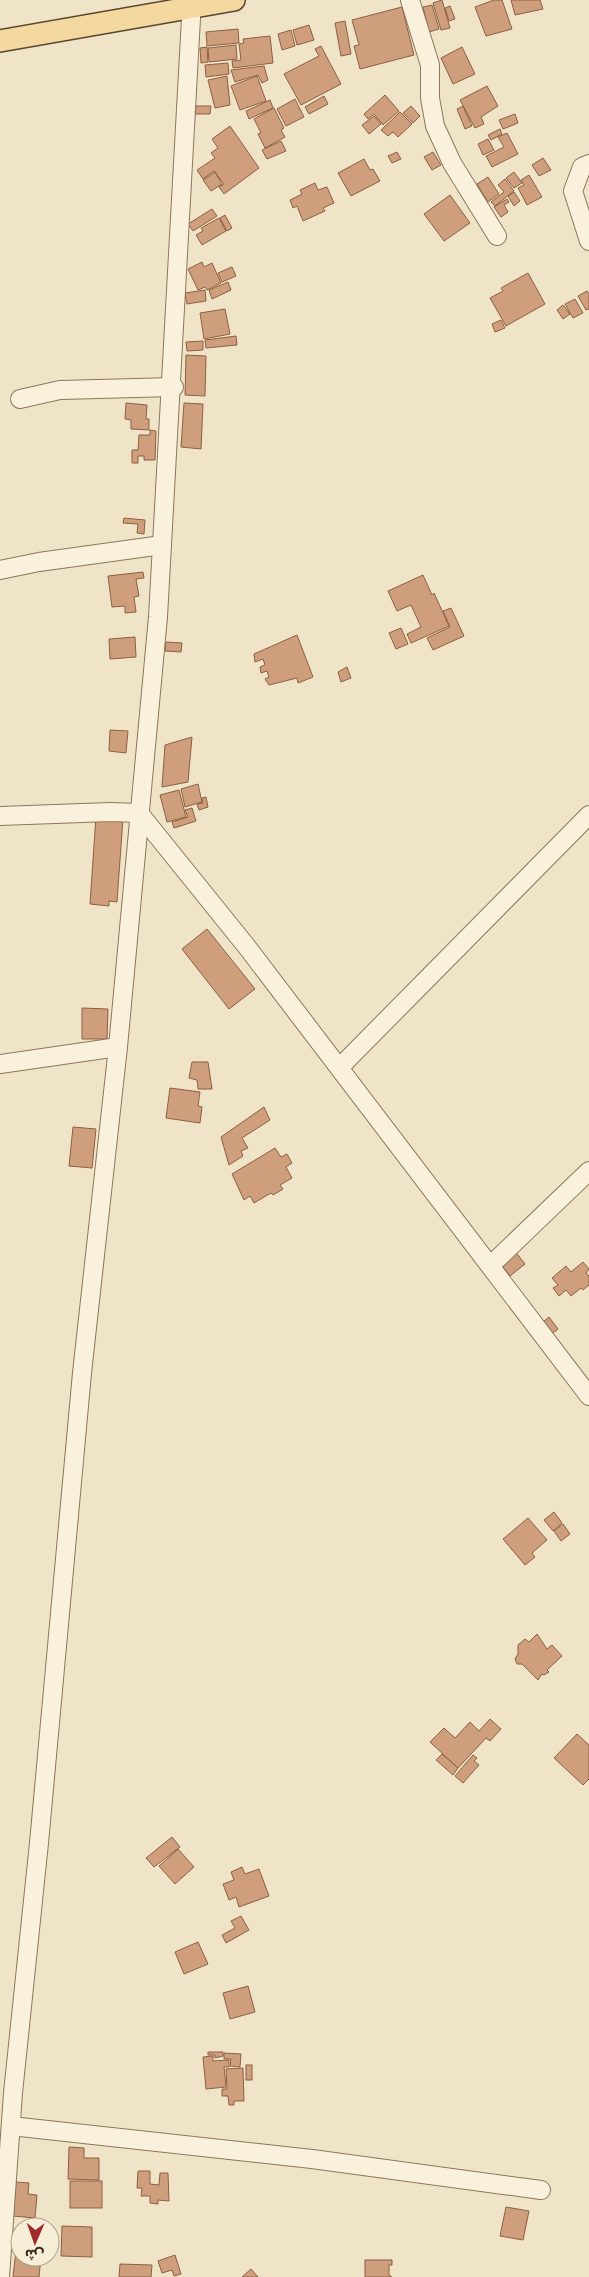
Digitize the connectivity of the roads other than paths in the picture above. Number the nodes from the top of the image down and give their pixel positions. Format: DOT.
graph roads {
  1 [pos="234,0"];
  2 [pos="410,0"];
  3 [pos="192,4"];
  4 [pos="0,41"];
  5 [pos="589,164"];
  6 [pos="497,236"];
  7 [pos="589,241"];
  8 [pos="172,387"];
  9 [pos="20,399"];
  10 [pos="162,545"];
  11 [pos="0,570"];
  12 [pos="139,813"];
  13 [pos="589,815"];
  14 [pos="0,816"];
  15 [pos="118,1047"];
  16 [pos="0,1064"];
  17 [pos="340,1067"];
  18 [pos="589,1171"];
  19 [pos="491,1265"];
  20 [pos="589,1396"];
  21 [pos="11,2126"];
  22 [pos="541,2190"];
  23 [pos="0,2277"];
  1 -- 3 [label="main road"];
  2 -- 6 [label="street"];
  3 -- 4 [label="main road"];
  3 -- 8 [label="street"];
  5 -- 7 [label="street"];
  8 -- 9 [label="street"];
  8 -- 10 [label="street"];
  10 -- 11 [label="street"];
  10 -- 12 [label="street"];
  12 -- 14 [label="street"];
  12 -- 15 [label="street"];
  12 -- 17 [label="street"];
  13 -- 17 [label="street"];
  15 -- 16 [label="street"];
  15 -- 21 [label="street"];
  17 -- 19 [label="street"];
  18 -- 19 [label="street"];
  19 -- 20 [label="street"];
  21 -- 22 [label="street"];
  21 -- 23 [label="street"];
}
